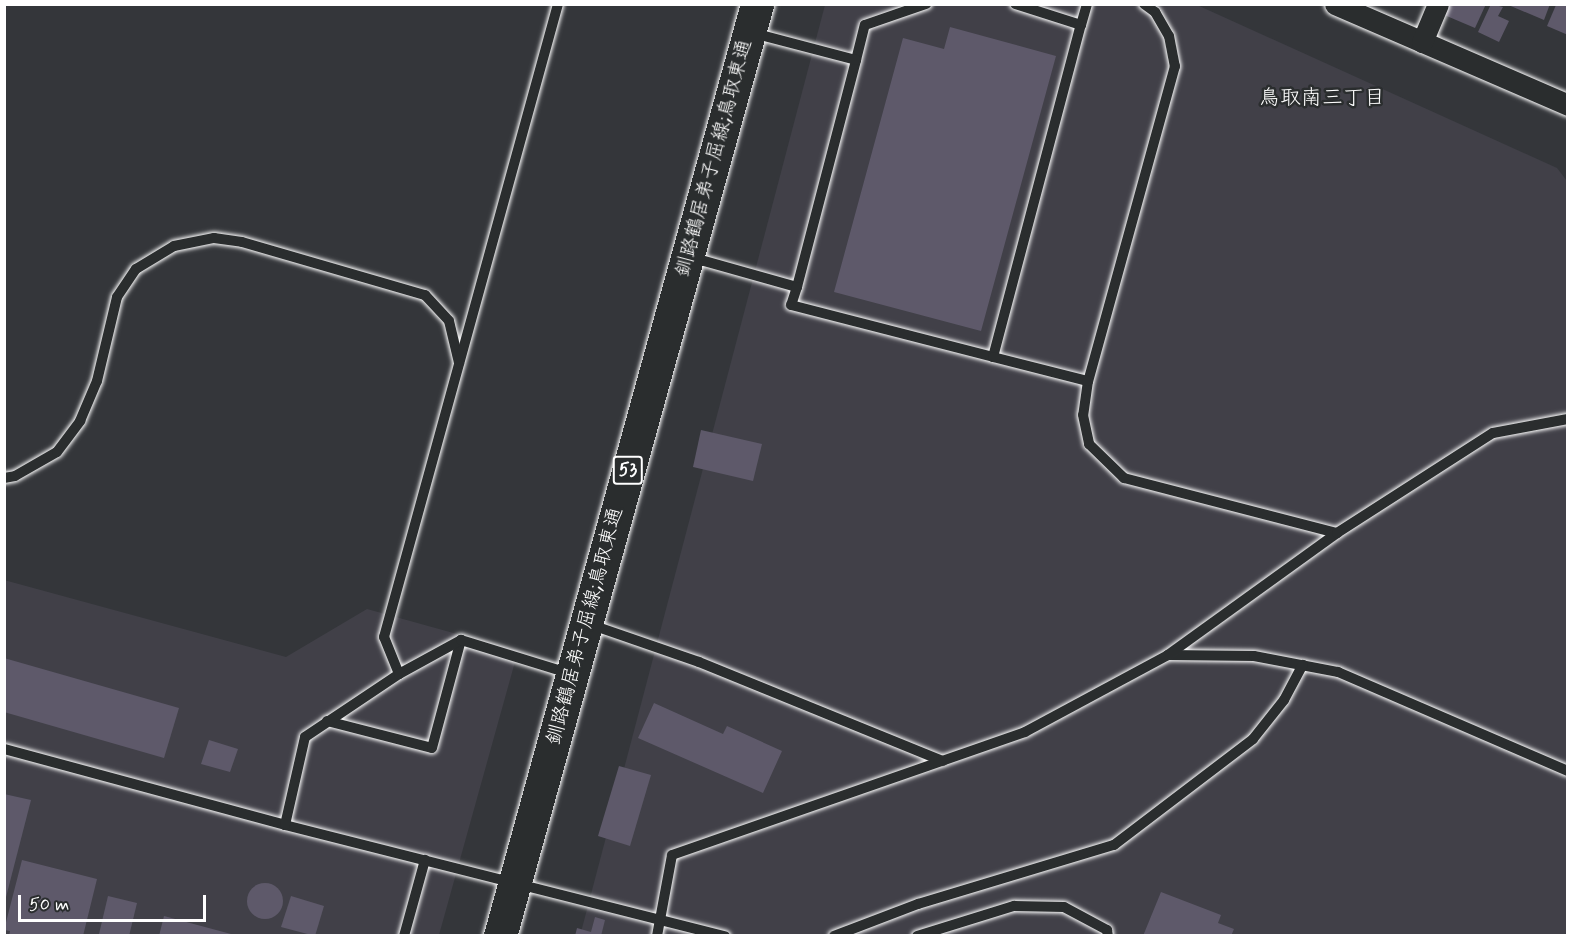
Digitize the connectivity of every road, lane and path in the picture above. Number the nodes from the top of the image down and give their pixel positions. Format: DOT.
graph roads {
  1 [pos="558,4"];
  2 [pos="926,4"];
  3 [pos="1015,4"];
  4 [pos="1087,4"];
  5 [pos="1144,4"];
  6 [pos="1335,4"];
  7 [pos="1438,4"];
  8 [pos="753,18"];
  9 [pos="1081,25"];
  10 [pos="1422,42"];
  11 [pos="856,60"];
  12 [pos="1568,105"];
  13 [pos="687,256"];
  14 [pos="797,287"];
  15 [pos="993,357"];
  16 [pos="459,363"];
  17 [pos="1088,381"];
  18 [pos="1568,419"];
  19 [pos="4,478"];
  20 [pos="1337,533"];
  21 [pos="586,622"];
  22 [pos="461,640"];
  23 [pos="1168,655"];
  24 [pos="1303,665"];
  25 [pos="399,674"];
  26 [pos="572,674"];
  27 [pos="327,721"];
  28 [pos="4,749"];
  29 [pos="944,761"];
  30 [pos="1568,771"];
  31 [pos="285,825"];
  32 [pos="425,860"];
  33 [pos="515,880"];
  34 [pos="661,919"];
  35 [pos="404,936"];
  36 [pos="500,936"];
  37 [pos="657,936"];
  38 [pos="725,936"];
  39 [pos="834,936"];
  40 [pos="917,936"];
  41 [pos="1108,936"];
  1 -- 16 [label="lane"];
  2 -- 11 [label="lane"];
  3 -- 9 [label="lane"];
  4 -- 9 [label="lane"];
  5 -- 17 [label="lane"];
  6 -- 10 [label="street"];
  7 -- 10 [label="street"];
  8 -- 11 [label="lane"];
  8 -- 13 [label="main road, 釧路鶴居弟子屈線;鳥取東通 / 53"];
  9 -- 15 [label="lane"];
  10 -- 12 [label="street"];
  11 -- 14 [label="lane"];
  13 -- 14 [label="lane"];
  13 -- 21 [label="main road, 釧路鶴居弟子屈線;鳥取東通 / 53"];
  14 -- 15 [label="lane"];
  15 -- 17 [label="lane"];
  16 -- 19 [label="lane"];
  16 -- 25 [label="lane"];
  17 -- 20 [label="lane"];
  18 -- 20 [label="lane"];
  20 -- 23 [label="lane"];
  21 -- 26 [label="main road, 釧路鶴居弟子屈線;鳥取東通 / 53"];
  21 -- 29 [label="lane"];
  22 -- 25 [label="lane"];
  22 -- 26 [label="lane"];
  22 -- 27 [label="lane"];
  23 -- 24 [label="lane"];
  23 -- 29 [label="lane"];
  24 -- 30 [label="lane"];
  24 -- 39 [label="lane"];
  25 -- 27 [label="lane"];
  26 -- 33 [label="main road, 釧路鶴居弟子屈線;鳥取東通 / 53"];
  27 -- 31 [label="lane"];
  28 -- 31 [label="lane"];
  29 -- 34 [label="lane"];
  31 -- 32 [label="lane"];
  32 -- 33 [label="lane"];
  32 -- 35 [label="lane"];
  33 -- 34 [label="lane"];
  33 -- 36 [label="main road, 釧路鶴居弟子屈線;鳥取東通 / 53"];
  34 -- 37 [label="lane"];
  34 -- 38 [label="lane"];
  40 -- 41 [label="lane"];
}
